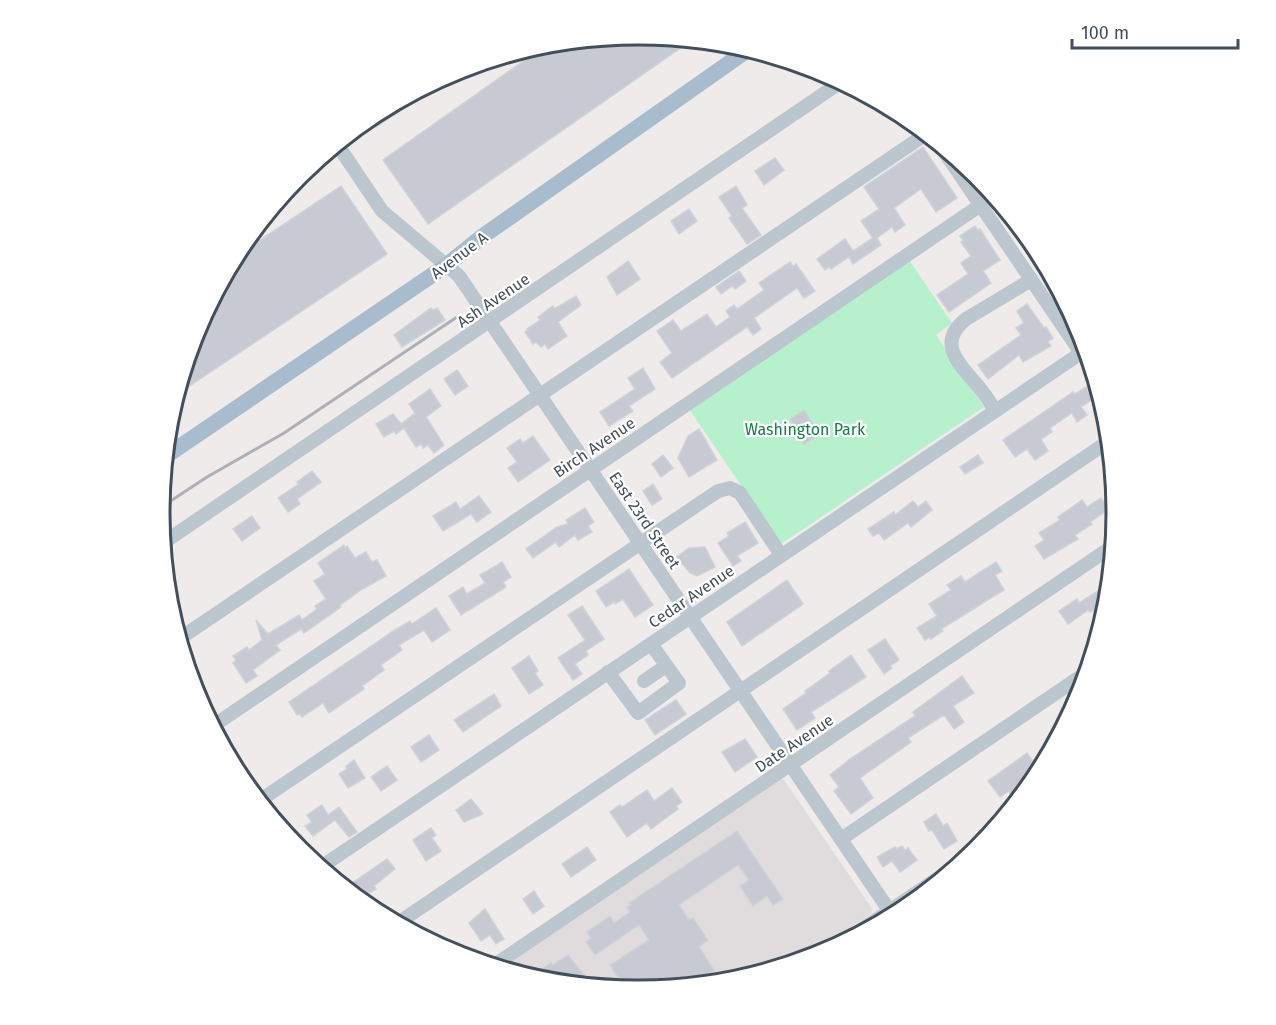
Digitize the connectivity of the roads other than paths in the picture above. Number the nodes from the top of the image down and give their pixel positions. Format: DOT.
graph roads {
  1 [pos="738,56"];
  2 [pos="833,88"];
  3 [pos="919,139"];
  4 [pos="342,151"];
  5 [pos="957,171"];
  6 [pos="986,201"];
  7 [pos="980,205"];
  8 [pos="447,265"];
  9 [pos="1031,280"];
  10 [pos="491,321"];
  11 [pos="1073,341"];
  12 [pos="1078,355"];
  13 [pos="541,396"];
  14 [pos="995,411"];
  15 [pos="1101,446"];
  16 [pos="174,451"];
  17 [pos="591,469"];
  18 [pos="172,537"];
  19 [pos="641,543"];
  20 [pos="1103,553"];
  21 [pos="781,555"];
  22 [pos="691,617"];
  23 [pos="186,634"];
  24 [pos="651,644"];
  25 [pos="666,666"];
  26 [pos="608,672"];
  27 [pos="644,681"];
  28 [pos="1074,681"];
  29 [pos="740,690"];
  30 [pos="220,721"];
  31 [pos="791,765"];
  32 [pos="266,796"];
  33 [pos="841,839"];
  34 [pos="328,862"];
  35 [pos="887,908"];
  36 [pos="406,918"];
  37 [pos="503,960"];
  1 -- 8 [label="main road, Avenue A"];
  2 -- 10 [label="street, Ash Avenue"];
  3 -- 13 [label="street"];
  4 -- 8 [label="street, East 23rd Street"];
  5 -- 7 [label="street"];
  6 -- 7 [label="street, Birch Avenue"];
  7 -- 9 [label="street"];
  7 -- 17 [label="street, Birch Avenue"];
  8 -- 10 [label="street, East 23rd Street"];
  8 -- 16 [label="main road, Avenue A"];
  9 -- 11 [label="street"];
  9 -- 14 [label="street"];
  10 -- 13 [label="street, East 23rd Street"];
  10 -- 18 [label="street, Ash Avenue"];
  12 -- 14 [label="street, Cedar Avenue"];
  13 -- 17 [label="street, East 23rd Street"];
  13 -- 23 [label="street"];
  14 -- 21 [label="street, Cedar Avenue"];
  15 -- 29 [label="street"];
  17 -- 19 [label="street, East 23rd Street"];
  17 -- 30 [label="street, Birch Avenue"];
  19 -- 21 [label="street"];
  19 -- 22 [label="street, East 23rd Street"];
  19 -- 32 [label="street"];
  20 -- 31 [label="street, Date Avenue"];
  21 -- 22 [label="street, Cedar Avenue"];
  22 -- 24 [label="street, Cedar Avenue"];
  22 -- 29 [label="street, East 23rd Street"];
  24 -- 25 [label="street"];
  24 -- 26 [label="street, Cedar Avenue"];
  25 -- 26 [label="street"];
  25 -- 27 [label="street"];
  26 -- 34 [label="street, Cedar Avenue"];
  28 -- 33 [label="street"];
  29 -- 31 [label="street, East 23rd Street"];
  29 -- 36 [label="street"];
  31 -- 33 [label="street, East 23rd Street"];
  31 -- 37 [label="street, Date Avenue"];
  33 -- 35 [label="street, East 23rd Street"];
}
